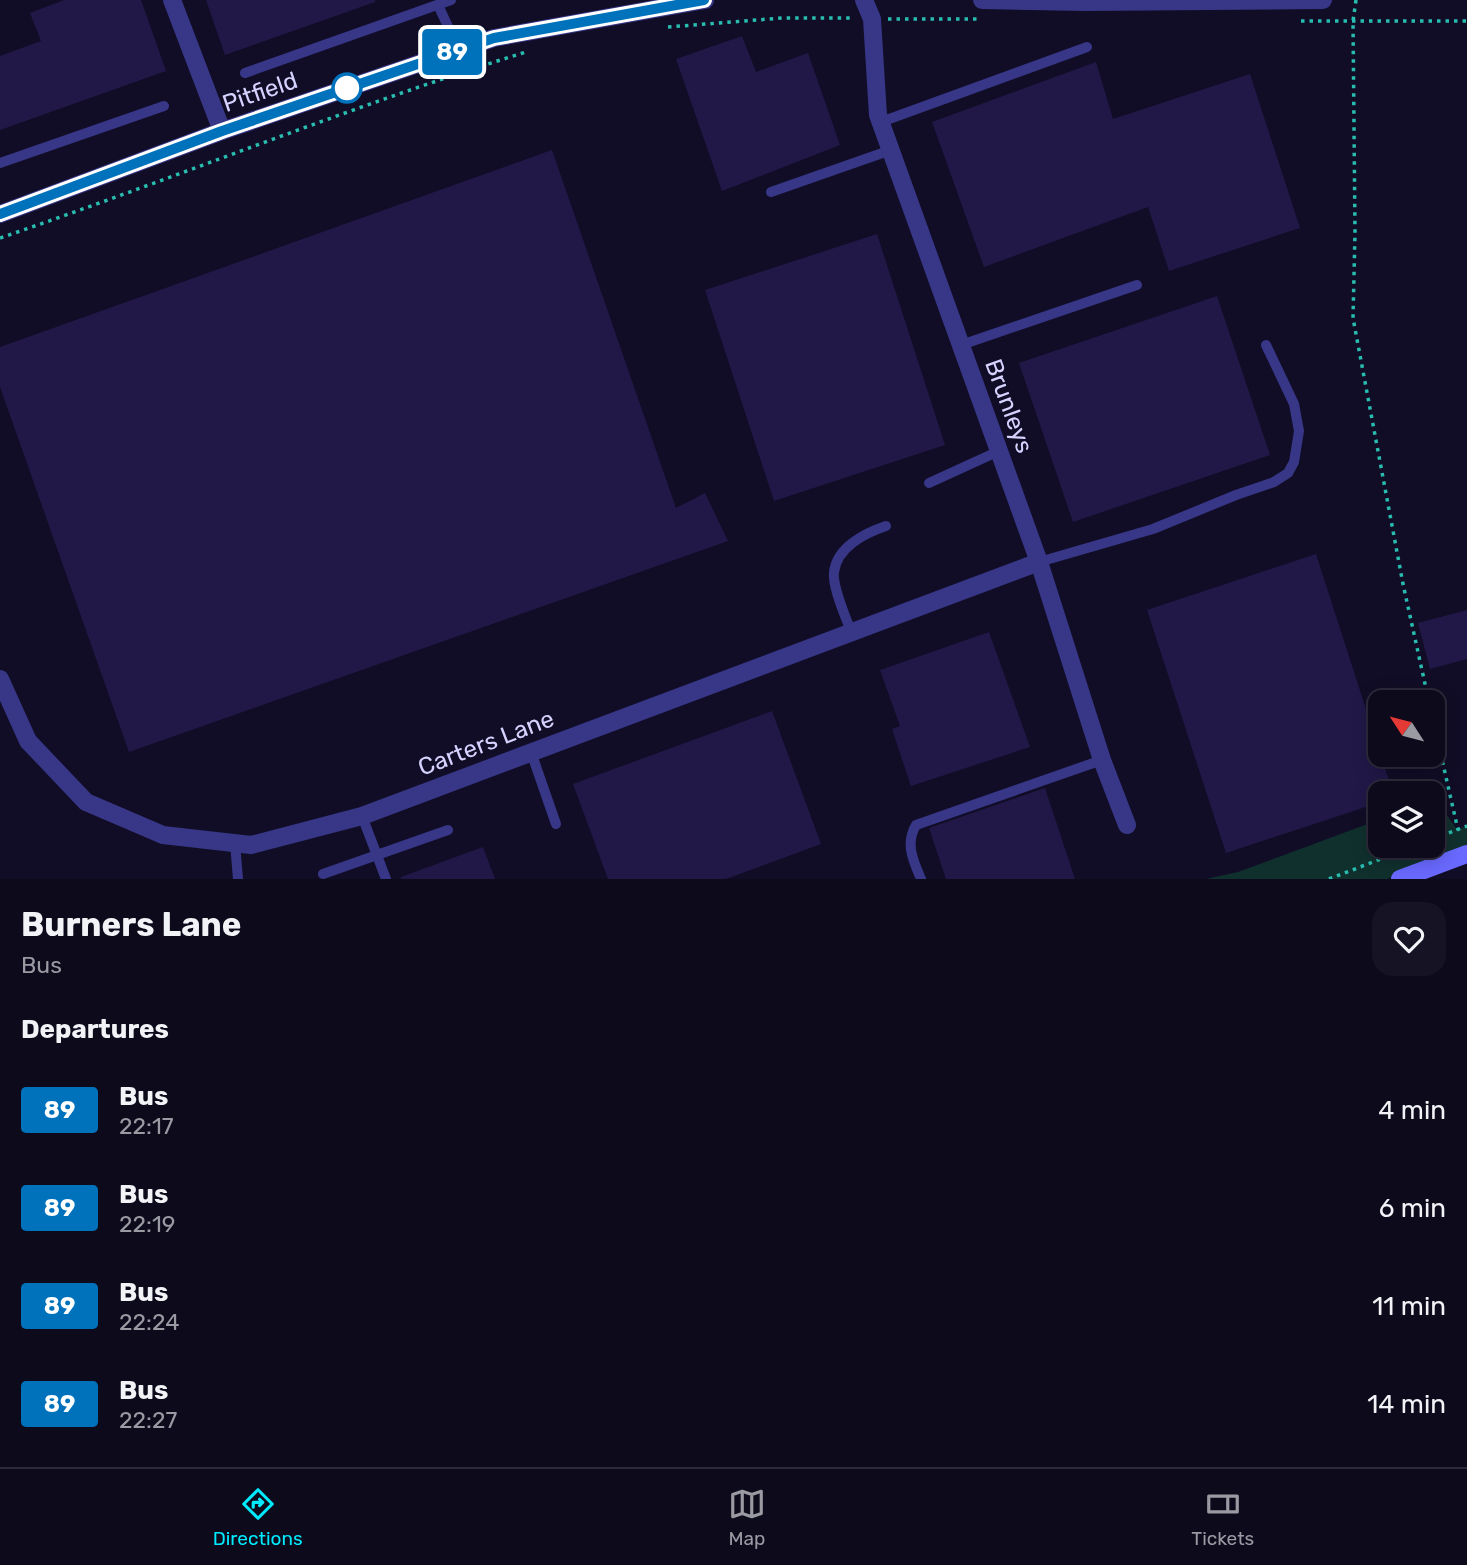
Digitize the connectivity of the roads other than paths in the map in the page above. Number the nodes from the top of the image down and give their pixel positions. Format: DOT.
graph roads {
  1 [pos="172,0"];
  2 [pos="451,0"];
  3 [pos="695,0"];
  4 [pos="705,0"];
  5 [pos="864,0"];
  6 [pos="982,0"];
  7 [pos="1323,0"];
  8 [pos="1085,1"];
  9 [pos="438,5"];
  10 [pos="1087,47"];
  11 [pos="459,50"];
  12 [pos="246,72"];
  13 [pos="164,106"];
  14 [pos="881,122"];
  15 [pos="222,131"];
  16 [pos="891,150"];
  17 [pos="0,163"];
  18 [pos="771,192"];
  19 [pos="1,211"];
  20 [pos="1137,285"];
  21 [pos="961,345"];
  22 [pos="1266,345"];
  23 [pos="999,451"];
  24 [pos="929,483"];
  25 [pos="886,526"];
  26 [pos="1039,562"];
  27 [pos="851,632"];
  28 [pos="0,679"];
  29 [pos="531,752"];
  30 [pos="1102,761"];
  31 [pos="362,816"];
  32 [pos="556,824"];
  33 [pos="1126,825"];
  34 [pos="448,830"];
  35 [pos="234,843"];
  36 [pos="1467,854"];
  37 [pos="377,856"];
  38 [pos="323,874"];
  39 [pos="238,879"];
  40 [pos="386,879"];
  41 [pos="921,879"];
  42 [pos="1401,879"];
  1 -- 15 [label="street"];
  2 -- 9 [label="lane"];
  3 -- 4 [label="street, Pitfield"];
  3 -- 11 [label="street, Pitfield"];
  5 -- 14 [label="street, Brunleys"];
  6 -- 8 [label="street"];
  7 -- 8 [label="street"];
  9 -- 11 [label="lane"];
  9 -- 12 [label="lane"];
  10 -- 14 [label="lane"];
  11 -- 15 [label="street, Pitfield"];
  13 -- 17 [label="lane"];
  14 -- 16 [label="street, Brunleys"];
  15 -- 19 [label="street, Pitfield"];
  16 -- 18 [label="lane"];
  16 -- 21 [label="street, Brunleys"];
  20 -- 21 [label="lane"];
  21 -- 23 [label="street, Brunleys"];
  22 -- 26 [label="lane"];
  23 -- 24 [label="lane"];
  23 -- 26 [label="street, Brunleys"];
  25 -- 27 [label="lane"];
  26 -- 27 [label="street, Carters Lane"];
  26 -- 30 [label="street, Brunleys"];
  27 -- 29 [label="street, Carters Lane"];
  28 -- 35 [label="street, Carters Lane"];
  29 -- 31 [label="street, Carters Lane"];
  29 -- 32 [label="lane"];
  30 -- 33 [label="street, Brunleys"];
  30 -- 41 [label="lane"];
  31 -- 35 [label="street, Carters Lane"];
  31 -- 37 [label="lane"];
  34 -- 37 [label="lane"];
  35 -- 39 [label="lane"];
  36 -- 42 [label="street"];
  37 -- 38 [label="lane"];
  37 -- 40 [label="lane"];
}
